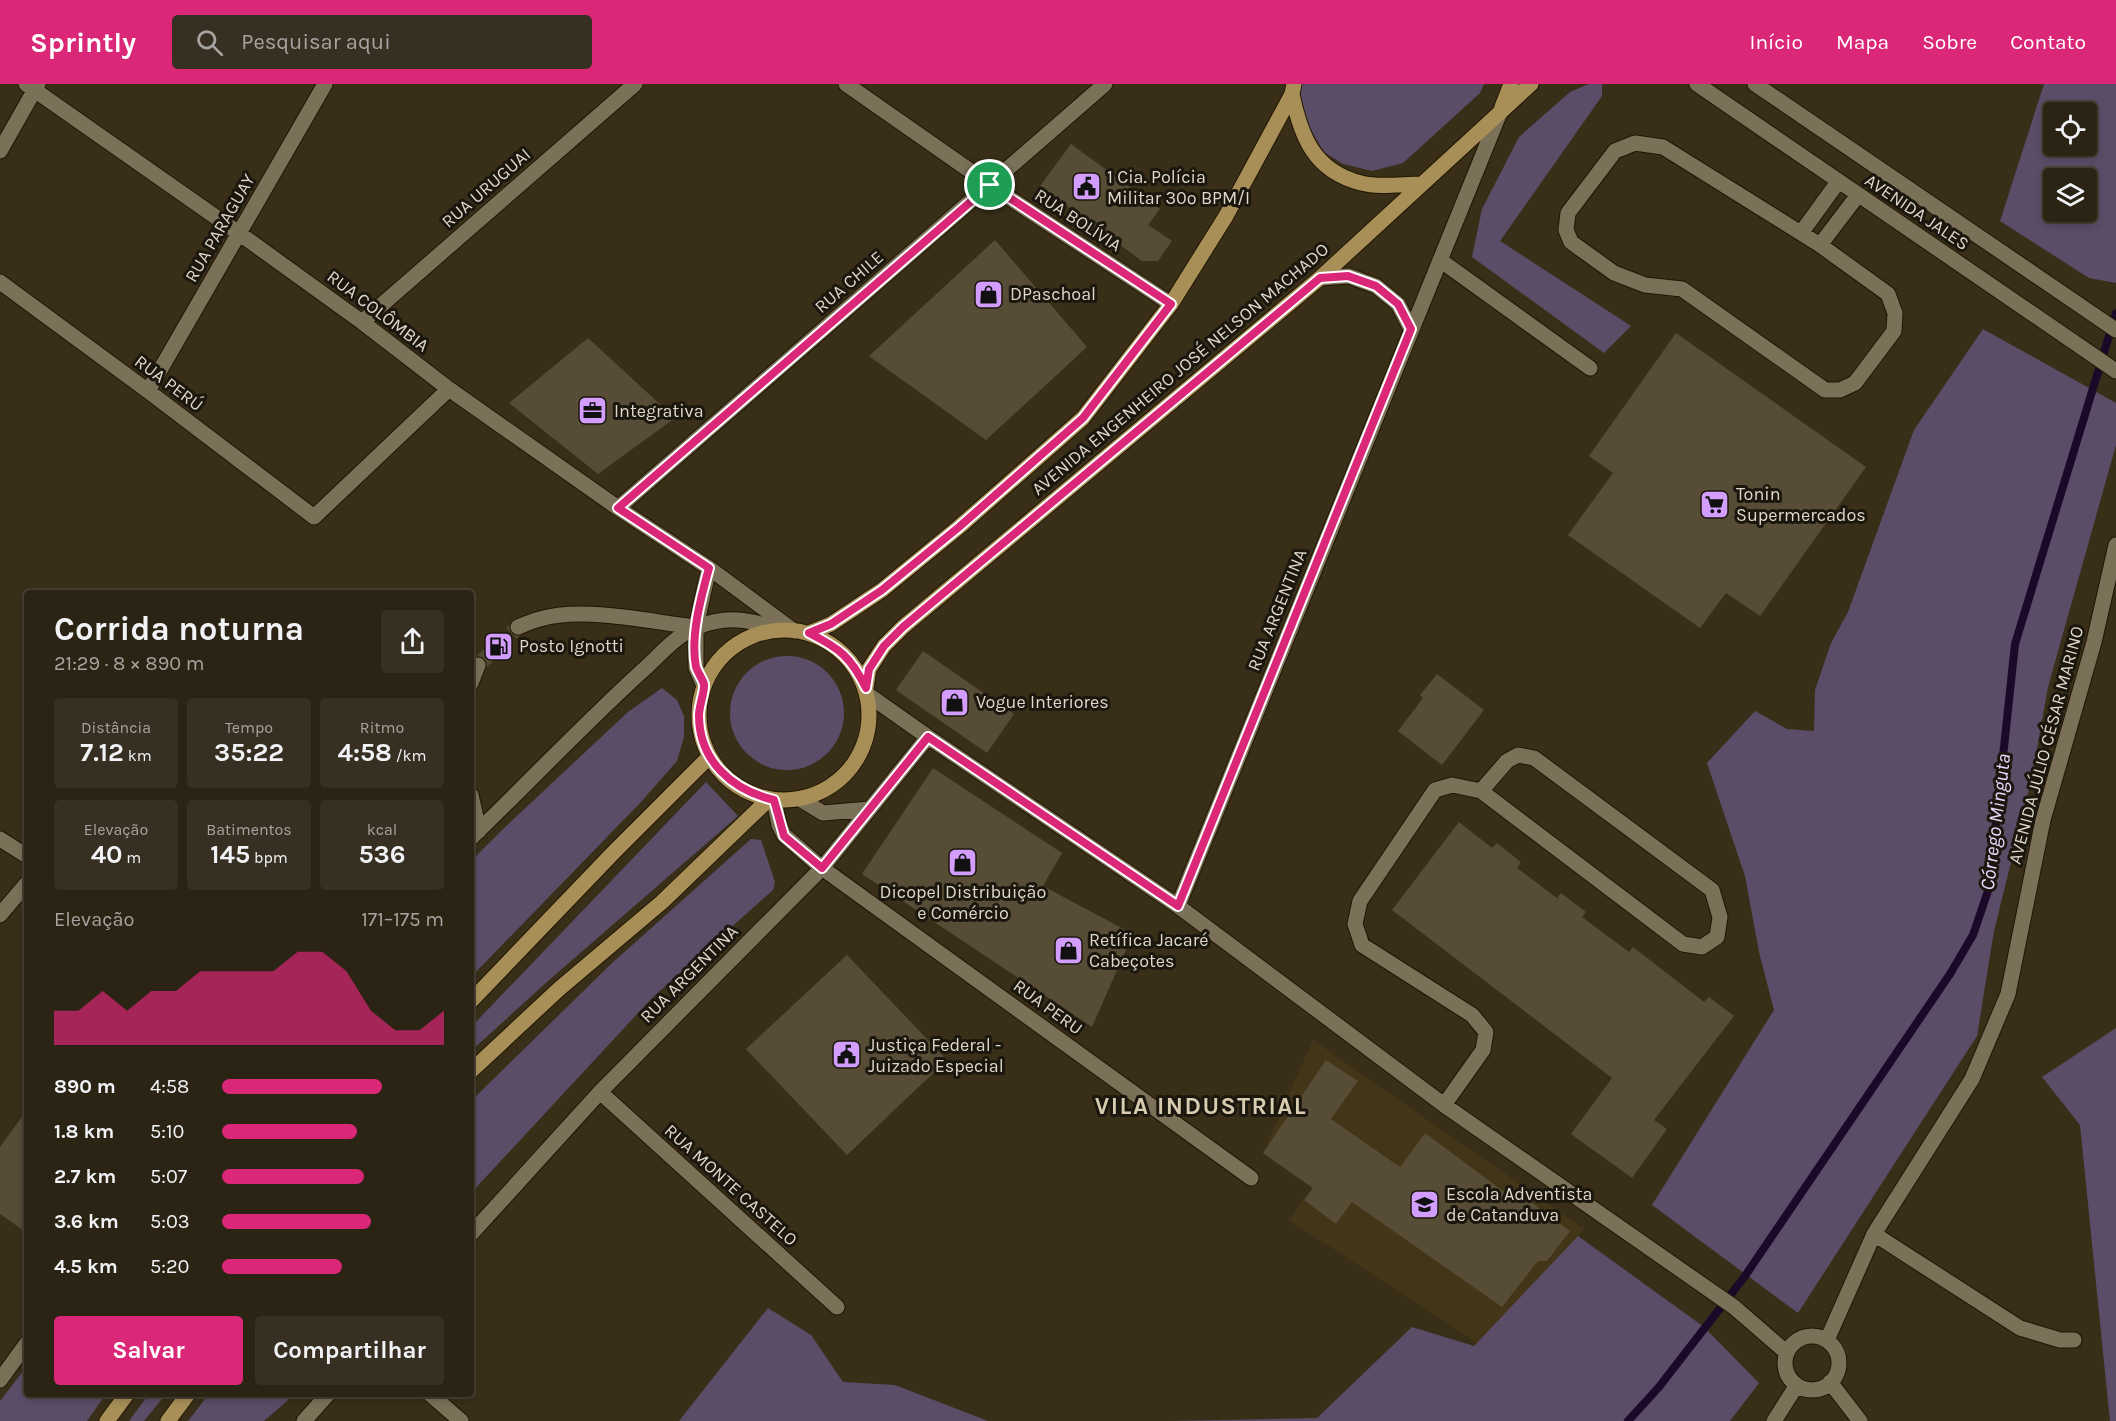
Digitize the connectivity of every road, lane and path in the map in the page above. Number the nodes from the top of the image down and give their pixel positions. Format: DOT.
graph roads {
  1 [pos="325,84"];
  2 [pos="635,84"];
  3 [pos="846,84"];
  4 [pos="1106,84"];
  5 [pos="1511,84"];
  6 [pos="1531,84"];
  7 [pos="1697,84"];
  8 [pos="1755,84"];
  9 [pos="33,86"];
  10 [pos="1293,89"];
  11 [pos="1501,110"];
  12 [pos="0,151"];
  13 [pos="1838,182"];
  14 [pos="1421,184"];
  15 [pos="990,185"];
  16 [pos="1858,195"];
  17 [pos="240,234"];
  18 [pos="1800,234"];
  19 [pos="1820,245"];
  20 [pos="1440,260"];
  21 [pos="1320,278"];
  22 [pos="0,282"];
  23 [pos="1171,304"];
  24 [pos="362,322"];
  25 [pos="1411,329"];
  26 [pos="2116,330"];
  27 [pos="1590,368"];
  28 [pos="2111,368"];
  29 [pos="449,389"];
  30 [pos="148,391"];
  31 [pos="618,508"];
  32 [pos="2116,545"];
  33 [pos="709,568"];
  34 [pos="518,627"];
  35 [pos="696,627"];
  36 [pos="794,631"];
  37 [pos="478,665"];
  38 [pos="474,675"];
  39 [pos="704,686"];
  40 [pos="867,691"];
  41 [pos="928,737"];
  42 [pos="709,757"];
  43 [pos="1481,791"];
  44 [pos="771,799"];
  45 [pos="800,799"];
  46 [pos="870,809"];
  47 [pos="475,834"];
  48 [pos="0,839"];
  49 [pos="24,854"];
  50 [pos="822,868"];
  51 [pos="24,887"];
  52 [pos="1178,906"];
  53 [pos="0,915"];
  54 [pos="474,998"];
  55 [pos="474,1068"];
  56 [pos="600,1092"];
  57 [pos="1444,1105"];
  58 [pos="1251,1178"];
  59 [pos="474,1231"];
  60 [pos="1874,1234"];
  61 [pos="837,1307"];
  62 [pos="1827,1340"];
  63 [pos="2074,1340"];
  64 [pos="24,1347"];
  65 [pos="1787,1353"];
  66 [pos="0,1380"];
  67 [pos="1830,1382"];
  68 [pos="1797,1385"];
  69 [pos="125,1397"];
  70 [pos="186,1397"];
  71 [pos="325,1397"];
  72 [pos="433,1397"];
  73 [pos="107,1421"];
  74 [pos="168,1421"];
  75 [pos="304,1421"];
  76 [pos="460,1421"];
  77 [pos="1774,1421"];
  78 [pos="1860,1421"];
  1 -- 17 [label="street, RUA PARAGUAY"];
  2 -- 24 [label="street, RUA URUGUAI"];
  3 -- 15 [label="street, RUA BOLÍVIA"];
  4 -- 15 [label="street, RUA CHILE"];
  5 -- 11 [label="main road"];
  6 -- 11 [label="main road, AVENIDA ENGENHEIRO JOSÉ NELSON MACHADO"];
  7 -- 13 [label="street, AVENIDA JALES"];
  8 -- 26 [label="street, AVENIDA JALES"];
  9 -- 12 [label="street"];
  9 -- 17 [label="street, RUA COLÔMBIA"];
  10 -- 14 [label="main road"];
  10 -- 23 [label="main road, AVENIDA ENGENHEIRO JOSÉ NELSON MACHADO"];
  11 -- 14 [label="main road, AVENIDA ENGENHEIRO JOSÉ NELSON MACHADO"];
  11 -- 20 [label="street, RUA ARGENTINA"];
  13 -- 16 [label="street, AVENIDA JALES"];
  13 -- 18 [label="street"];
  14 -- 21 [label="main road, AVENIDA ENGENHEIRO JOSÉ NELSON MACHADO"];
  15 -- 23 [label="street, RUA BOLÍVIA"];
  15 -- 31 [label="street, RUA CHILE"];
  16 -- 19 [label="street"];
  16 -- 28 [label="street, AVENIDA JALES"];
  17 -- 24 [label="street, RUA COLÔMBIA"];
  17 -- 30 [label="street, RUA PARAGUAY"];
  18 -- 19 [label="street"];
  18 -- 19 [label="street"];
  20 -- 25 [label="street, RUA ARGENTINA"];
  20 -- 27 [label="street"];
  21 -- 25 [label="street"];
  21 -- 40 [label="main road, AVENIDA ENGENHEIRO JOSÉ NELSON MACHADO"];
  22 -- 30 [label="street, RUA PERÚ"];
  23 -- 36 [label="main road, AVENIDA ENGENHEIRO JOSÉ NELSON MACHADO"];
  24 -- 29 [label="street, RUA COLÔMBIA"];
  25 -- 52 [label="street, RUA ARGENTINA"];
  29 -- 30 [label="street, RUA PERÚ"];
  29 -- 31 [label="street, RUA COLÔMBIA"];
  31 -- 33 [label="street, RUA COLÔMBIA"];
  32 -- 60 [label="street, AVENIDA JÚLIO CÉSAR MARINO"];
  33 -- 35 [label="street"];
  33 -- 36 [label="street, RUA COLÔMBIA"];
  34 -- 35 [label="street"];
  35 -- 36 [label="street"];
  35 -- 39 [label="street"];
  35 -- 47 [label="street"];
  36 -- 39 [label="main road"];
  36 -- 40 [label="main road"];
  37 -- 38 [label="street"];
  39 -- 42 [label="main road"];
  40 -- 41 [label="street"];
  40 -- 45 [label="main road"];
  41 -- 46 [label="street, RUA ARGENTINA"];
  41 -- 52 [label="street"];
  42 -- 44 [label="main road"];
  42 -- 54 [label="main road"];
  43 -- 43 [label="street"];
  43 -- 57 [label="street"];
  44 -- 45 [label="main road"];
  44 -- 50 [label="street, RUA PERU"];
  44 -- 55 [label="main road"];
  45 -- 46 [label="street"];
  46 -- 50 [label="street, RUA ARGENTINA"];
  48 -- 49 [label="street"];
  50 -- 56 [label="street, RUA ARGENTINA"];
  50 -- 58 [label="street, RUA PERU"];
  51 -- 53 [label="street"];
  52 -- 57 [label="street"];
  56 -- 59 [label="street, RUA ARGENTINA"];
  56 -- 61 [label="street, RUA MONTE CASTELO"];
  57 -- 65 [label="street"];
  60 -- 62 [label="street, AVENIDA JÚLIO CÉSAR MARINO"];
  60 -- 63 [label="street"];
  62 -- 65 [label="street"];
  62 -- 67 [label="street"];
  64 -- 66 [label="street"];
  65 -- 68 [label="street"];
  67 -- 68 [label="street"];
  67 -- 78 [label="street"];
  68 -- 77 [label="street"];
  69 -- 73 [label="main road"];
  70 -- 74 [label="main road"];
  71 -- 75 [label="street"];
  72 -- 76 [label="street"];
}
